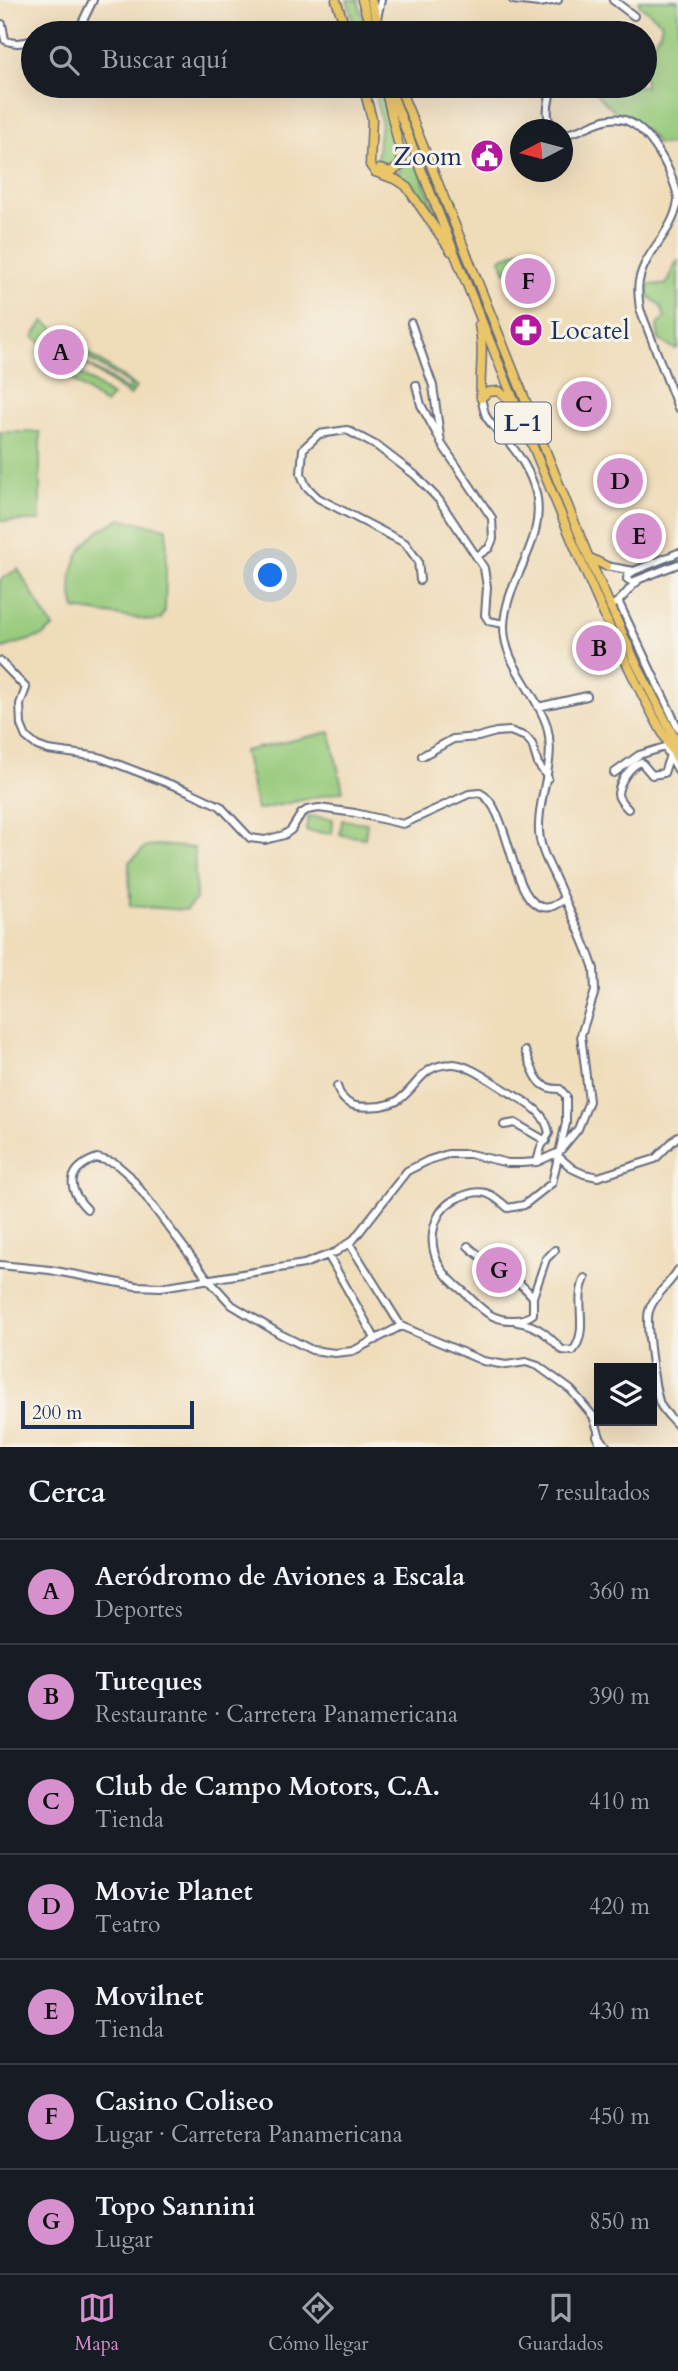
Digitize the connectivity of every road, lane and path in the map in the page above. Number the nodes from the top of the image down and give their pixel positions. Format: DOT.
graph roads {
  1 [pos="93,0"];
  2 [pos="336,0"];
  3 [pos="362,0"];
  4 [pos="371,0"];
  5 [pos="379,0"];
  6 [pos="513,0"];
  7 [pos="558,0"];
  8 [pos="613,0"];
  9 [pos="634,16"];
  10 [pos="377,20"];
  11 [pos="83,21"];
  12 [pos="343,21"];
  13 [pos="368,21"];
  14 [pos="2,24"];
  15 [pos="21,43"];
  16 [pos="366,98"];
  17 [pos="390,98"];
  18 [pos="392,98"];
  19 [pos="404,98"];
  20 [pos="550,98"];
  21 [pos="548,119"];
  22 [pos="573,133"];
  23 [pos="372,141"];
  24 [pos="678,199"];
  25 [pos="470,290"];
  26 [pos="411,323"];
  27 [pos="416,385"];
  28 [pos="481,398"];
  29 [pos="515,406"];
  30 [pos="678,408"];
  31 [pos="442,443"];
  32 [pos="675,554"];
  33 [pos="477,556"];
  34 [pos="588,556"];
  35 [pos="677,564"];
  36 [pos="606,566"];
  37 [pos="634,571"];
  38 [pos="420,580"];
  39 [pos="641,580"];
  40 [pos="615,605"];
  41 [pos="504,624"];
  42 [pos="0,662"];
  43 [pos="587,696"];
  44 [pos="538,707"];
  45 [pos="651,714"];
  46 [pos="676,733"];
  47 [pos="678,745"];
  48 [pos="667,751"];
  49 [pos="422,756"];
  50 [pos="678,761"];
  51 [pos="678,772"];
  52 [pos="614,773"];
  53 [pos="664,773"];
  54 [pos="548,778"];
  55 [pos="628,809"];
  56 [pos="565,900"];
  57 [pos="525,1051"];
  58 [pos="337,1086"];
  59 [pos="504,1125"];
  60 [pos="678,1136"];
  61 [pos="546,1141"];
  62 [pos="559,1154"];
  63 [pos="537,1162"];
  64 [pos="87,1209"];
  65 [pos="349,1243"];
  66 [pos="468,1246"];
  67 [pos="555,1250"];
  68 [pos="328,1255"];
  69 [pos="0,1265"];
  70 [pos="678,1270"];
  71 [pos="585,1278"];
  72 [pos="208,1279"];
  73 [pos="533,1297"];
  74 [pos="508,1321"];
  75 [pos="401,1326"];
  76 [pos="376,1340"];
  77 [pos="678,1426"];
  78 [pos="598,1430"];
  79 [pos="601,1447"];
  80 [pos="607,1447"];
  1 -- 11 [label="street"];
  2 -- 12 [label="main road"];
  3 -- 13 [label="main road"];
  4 -- 10 [label="main road"];
  5 -- 10 [label="main road"];
  6 -- 7 [label="street"];
  8 -- 9 [label="street"];
  14 -- 15 [label="street"];
  16 -- 23 [label="main road, L-1"];
  17 -- 23 [label="main road, L-1"];
  18 -- 25 [label="main road, L-1"];
  19 -- 34 [label="main road, L-1"];
  20 -- 21 [label="street"];
  22 -- 24 [label="street"];
  23 -- 25 [label="main road, L-1"];
  24 -- 30 [label="street"];
  25 -- 28 [label="main road"];
  25 -- 29 [label="main road, L-1"];
  26 -- 31 [label="street"];
  27 -- 31 [label="street"];
  28 -- 29 [label="main road, L-1"];
  28 -- 41 [label="street"];
  29 -- 45 [label="main road, L-1"];
  31 -- 33 [label="street"];
  32 -- 35 [label="street"];
  32 -- 37 [label="street"];
  33 -- 38 [label="street"];
  33 -- 41 [label="street"];
  34 -- 36 [label="main road"];
  34 -- 40 [label="main road, L-1"];
  35 -- 39 [label="street"];
  36 -- 37 [label="street"];
  37 -- 39 [label="street"];
  39 -- 40 [label="street"];
  40 -- 46 [label="main road, L-1"];
  41 -- 44 [label="street"];
  42 -- 56 [label="street"];
  43 -- 44 [label="street"];
  44 -- 54 [label="street"];
  45 -- 48 [label="main road"];
  45 -- 50 [label="main road, L-1"];
  46 -- 47 [label="main road, L-1"];
  48 -- 51 [label="street"];
  48 -- 52 [label="street"];
  48 -- 53 [label="street"];
  49 -- 54 [label="street"];
  51 -- 53 [label="street"];
  53 -- 55 [label="street"];
  54 -- 56 [label="street"];
  56 -- 62 [label="street"];
  57 -- 62 [label="street"];
  58 -- 61 [label="street"];
  59 -- 61 [label="street"];
  60 -- 62 [label="street"];
  61 -- 63 [label="street"];
  62 -- 63 [label="street"];
  62 -- 74 [label="street"];
  63 -- 65 [label="street"];
  64 -- 72 [label="street"];
  65 -- 68 [label="street"];
  65 -- 75 [label="street"];
  66 -- 73 [label="street"];
  67 -- 73 [label="street"];
  68 -- 72 [label="street"];
  68 -- 76 [label="street"];
  69 -- 72 [label="street"];
  70 -- 77 [label="street"];
  71 -- 74 [label="street"];
  72 -- 76 [label="street"];
  73 -- 74 [label="street"];
  75 -- 76 [label="street"];
  75 -- 78 [label="street"];
  78 -- 79 [label="street"];
  78 -- 80 [label="street"];
}
